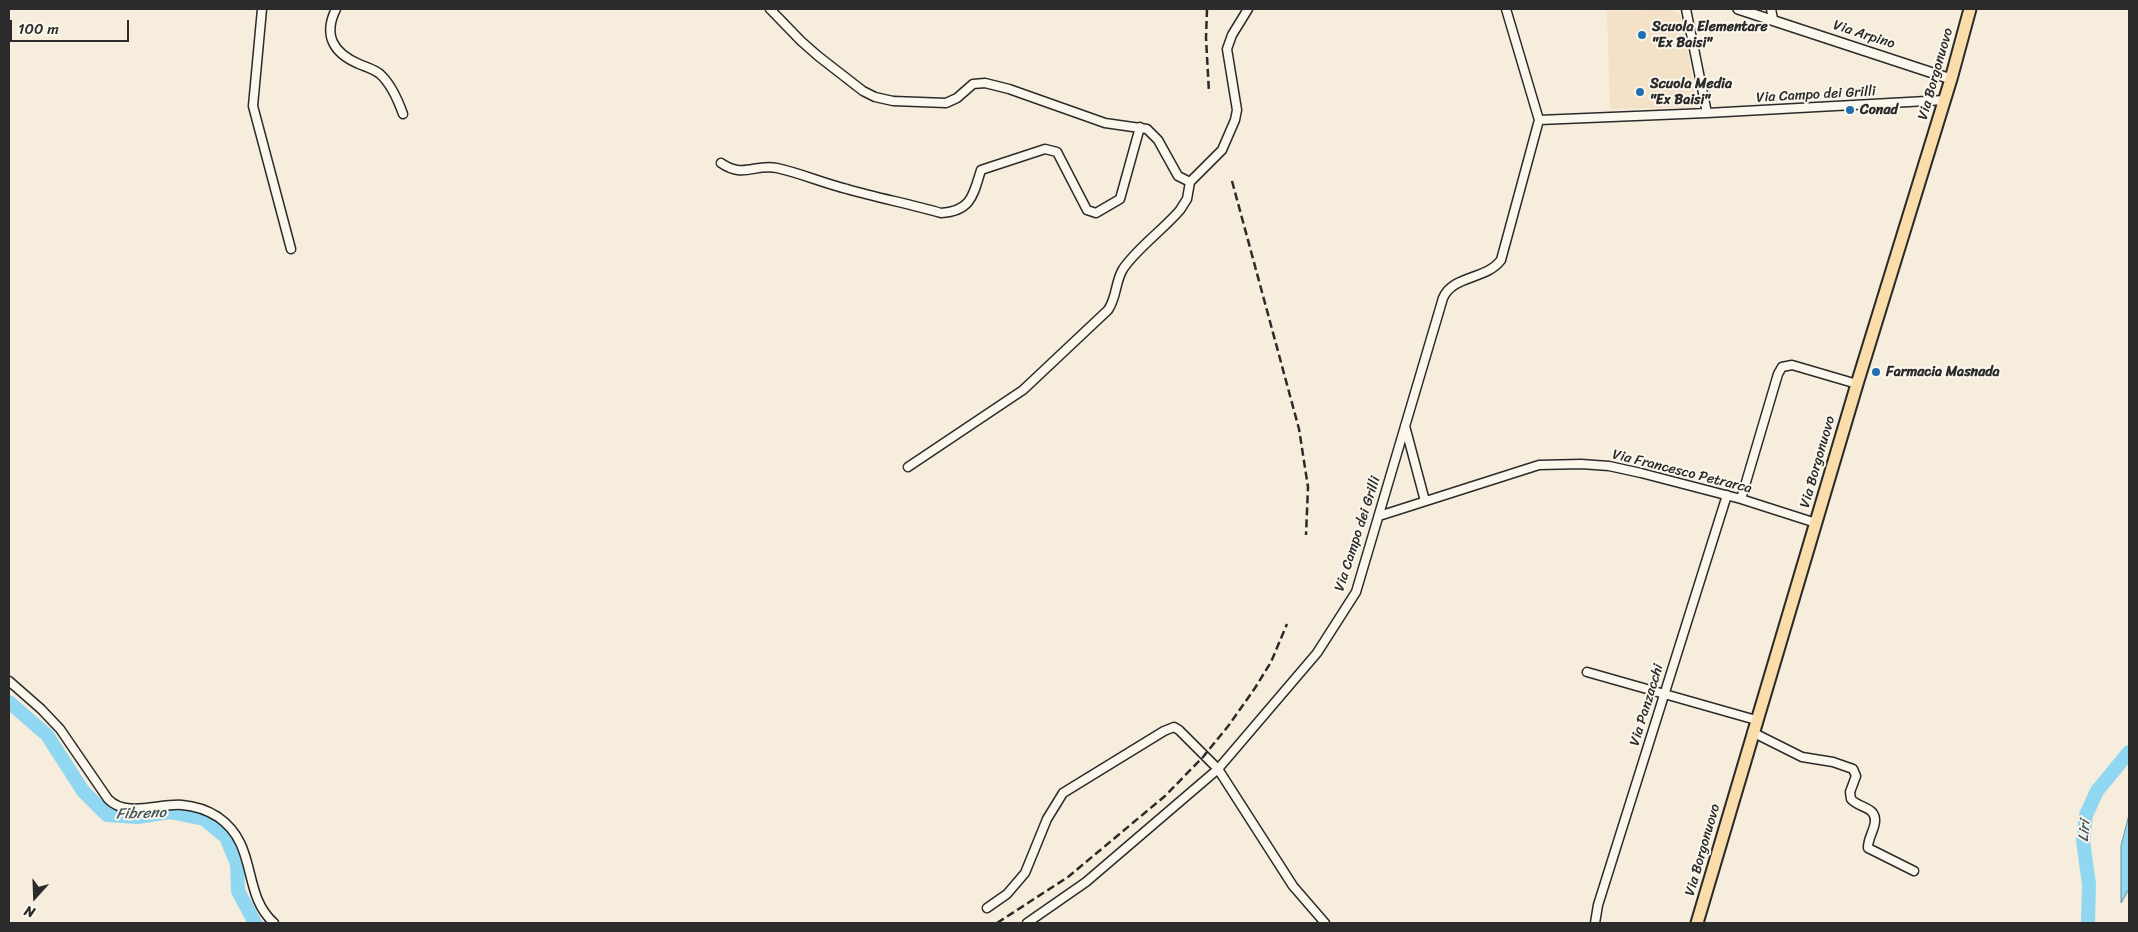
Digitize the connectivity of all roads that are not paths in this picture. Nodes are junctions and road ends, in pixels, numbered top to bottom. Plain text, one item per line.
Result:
1 (262, 9) edge
2 (336, 9) edge
3 (770, 9) edge
4 (1248, 9) edge
5 (1506, 9) edge
6 (1686, 9) edge
7 (1738, 9) edge
8 (1771, 9) edge
9 (1970, 9) edge
10 (1772, 19) junction
11 (1952, 79) junction
12 (1945, 100) junction
13 (1707, 113) junction
14 (403, 114) dead end
15 (1539, 120) junction
16 (1140, 127) junction
17 (721, 163) dead end
18 (1190, 182) junction
19 (291, 249) dead end
20 (1856, 384) junction
21 (1405, 426) junction
22 (908, 467) dead end
23 (1727, 495) junction
24 (1741, 499) junction
25 (1425, 501) junction
26 (1378, 516) junction
27 (1816, 523) junction
28 (1587, 672) dead end
29 (9, 681) edge
30 (1664, 694) junction
31 (1756, 720) junction
32 (1752, 732) junction
33 (1218, 769) junction
34 (1914, 871) dead end
35 (987, 908) dead end
36 (274, 923) edge
37 (1027, 923) edge
38 (1325, 923) edge
39 (1595, 923) edge
40 (1697, 923) edge

1 - 19 street
2 - 14 street
3 - 16 street
4 - 18 street
5 - 15 street
6 - 13 street
7 - 10 street, Via Arpino
8 - 10 street
9 - 11 main road, Via Borgonuovo
10 - 11 street, Via Arpino
11 - 12 main road, Via Borgonuovo
12 - 13 street, Via Campo dei Grilli
12 - 20 main road, Via Borgonuovo
13 - 15 street, Via Campo dei Grilli
15 - 21 street, Via Campo dei Grilli
16 - 17 street
16 - 18 street
18 - 22 street
20 - 24 street
20 - 27 main road, Via Borgonuovo
21 - 25 street
21 - 26 street, Via Campo dei Grilli
23 - 24 street, Via Francesco Petrarca
23 - 25 street, Via Francesco Petrarca
23 - 30 street, Via Panzacchi
24 - 27 street, Via Francesco Petrarca
25 - 26 street, Via Francesco Petrarca
26 - 33 street, Via Campo dei Grilli
27 - 31 main road, Via Borgonuovo
28 - 30 street
29 - 36 street
30 - 31 street
30 - 39 street, Via Panzacchi
31 - 32 main road, Via Borgonuovo
32 - 34 street
32 - 40 main road, Via Borgonuovo
33 - 35 street
33 - 37 street, Via Campo dei Grilli
33 - 38 street

